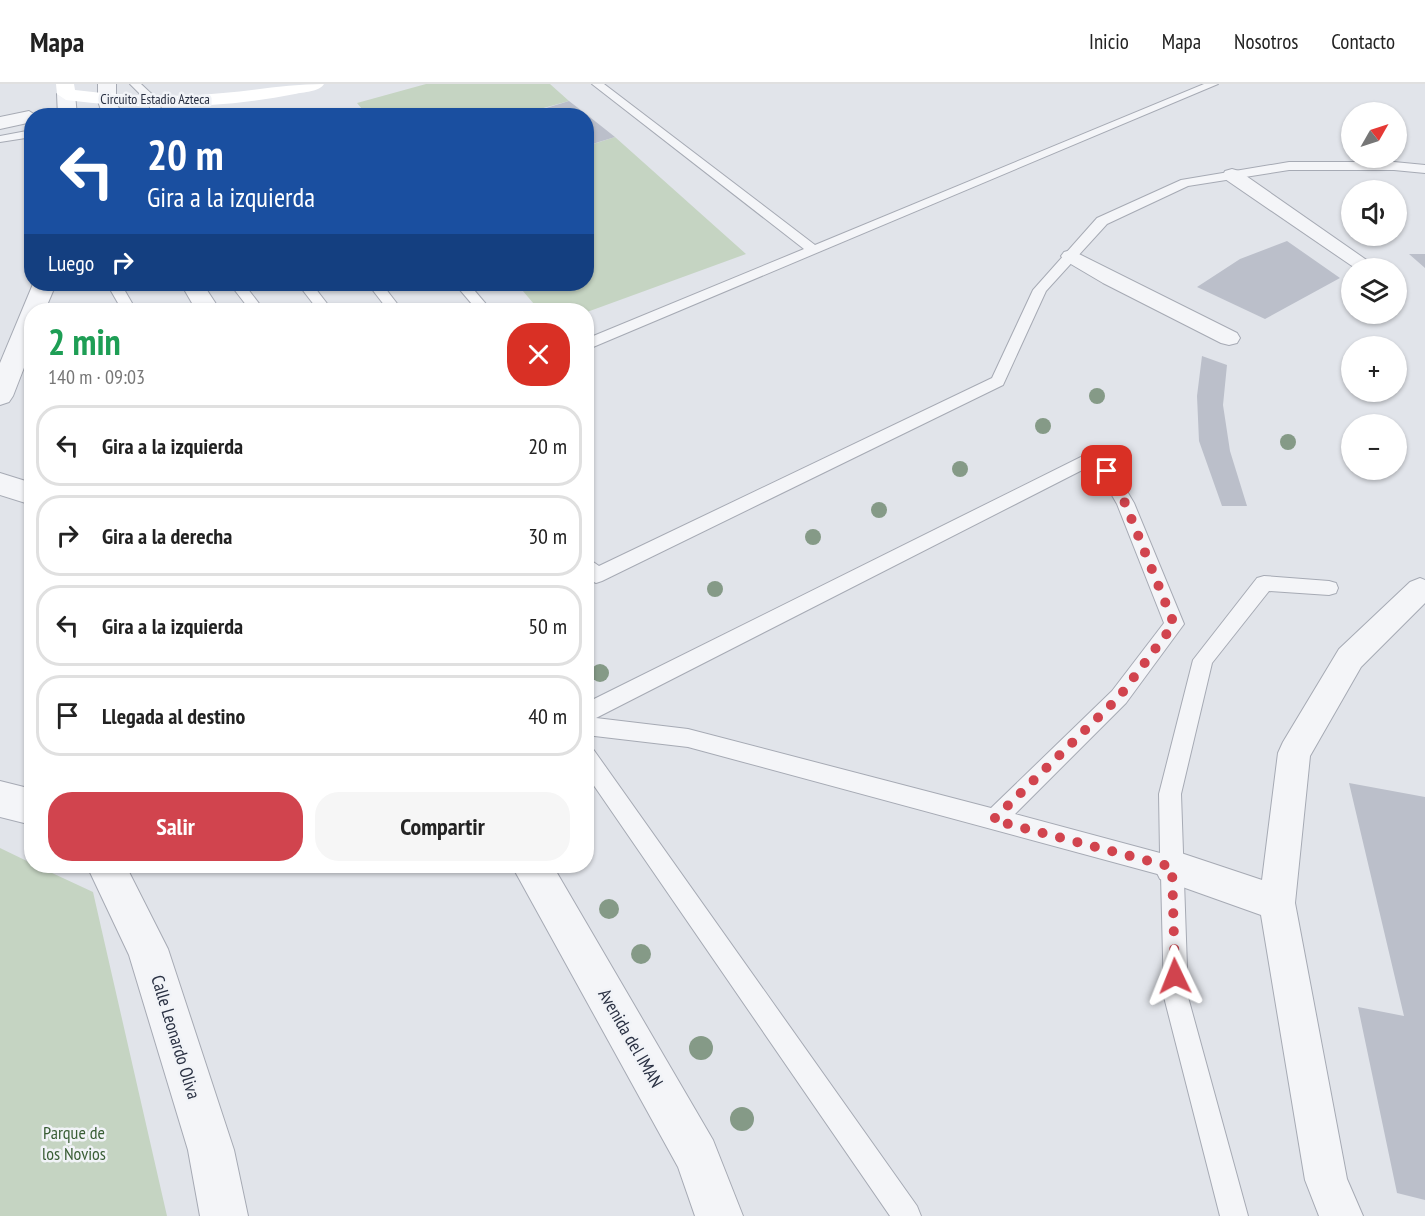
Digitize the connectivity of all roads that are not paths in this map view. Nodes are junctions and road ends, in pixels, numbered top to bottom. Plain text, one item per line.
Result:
1 (135, 84) edge
2 (315, 84) edge
3 (597, 84) edge
4 (1213, 84) edge
5 (66, 89) edge
6 (67, 108) edge
7 (113, 108) edge
8 (156, 108) edge
9 (0, 123) edge
10 (24, 125) edge
11 (24, 128) edge
12 (0, 139) edge
13 (1425, 169) edge
14 (1233, 176) junction
15 (813, 250) junction
16 (1071, 256) junction
17 (1353, 258) edge
18 (242, 291) edge
19 (310, 291) edge
20 (380, 291) edge
21 (468, 291) edge
22 (252, 303) edge
23 (320, 303) edge
24 (390, 303) edge
25 (478, 303) edge
26 (24, 329) edge
27 (1229, 338) dead end
28 (594, 342) edge
29 (7, 366) edge
30 (0, 396) edge
31 (0, 484) edge
32 (24, 492) edge
33 (594, 574) edge
34 (1329, 588) dead end
35 (1420, 590) dead end
36 (594, 708) edge
37 (594, 727) edge
38 (594, 767) edge
39 (0, 799) edge
40 (24, 805) edge
41 (993, 820) junction
42 (1172, 867) junction
43 (110, 873) edge
44 (535, 873) edge
45 (1277, 903) junction
46 (224, 1216) edge
47 (719, 1216) edge
48 (908, 1216) edge
49 (1234, 1216) edge
50 (1341, 1216) edge

1 - 8 lane
2 - 8 main road, Circuito Estadio Azteca
3 - 15 lane
4 - 15 lane
5 - 6 street
5 - 7 main road, Circuito Estadio Azteca
7 - 8 main road, Circuito Estadio Azteca
9 - 10 street
11 - 12 lane
13 - 14 lane
14 - 16 lane
14 - 17 street
15 - 28 lane
16 - 27 street
16 - 33 lane
18 - 22 lane
19 - 23 lane
20 - 24 lane
21 - 25 lane
26 - 29 street
29 - 30 street
31 - 32 street
34 - 42 lane
35 - 45 street
36 - 41 lane
37 - 41 lane
38 - 48 lane
39 - 40 street
41 - 42 lane
42 - 45 street
42 - 49 lane
43 - 46 street, Calle Leonardo Oliva
44 - 47 street, Avenida del IMAN
45 - 50 street

